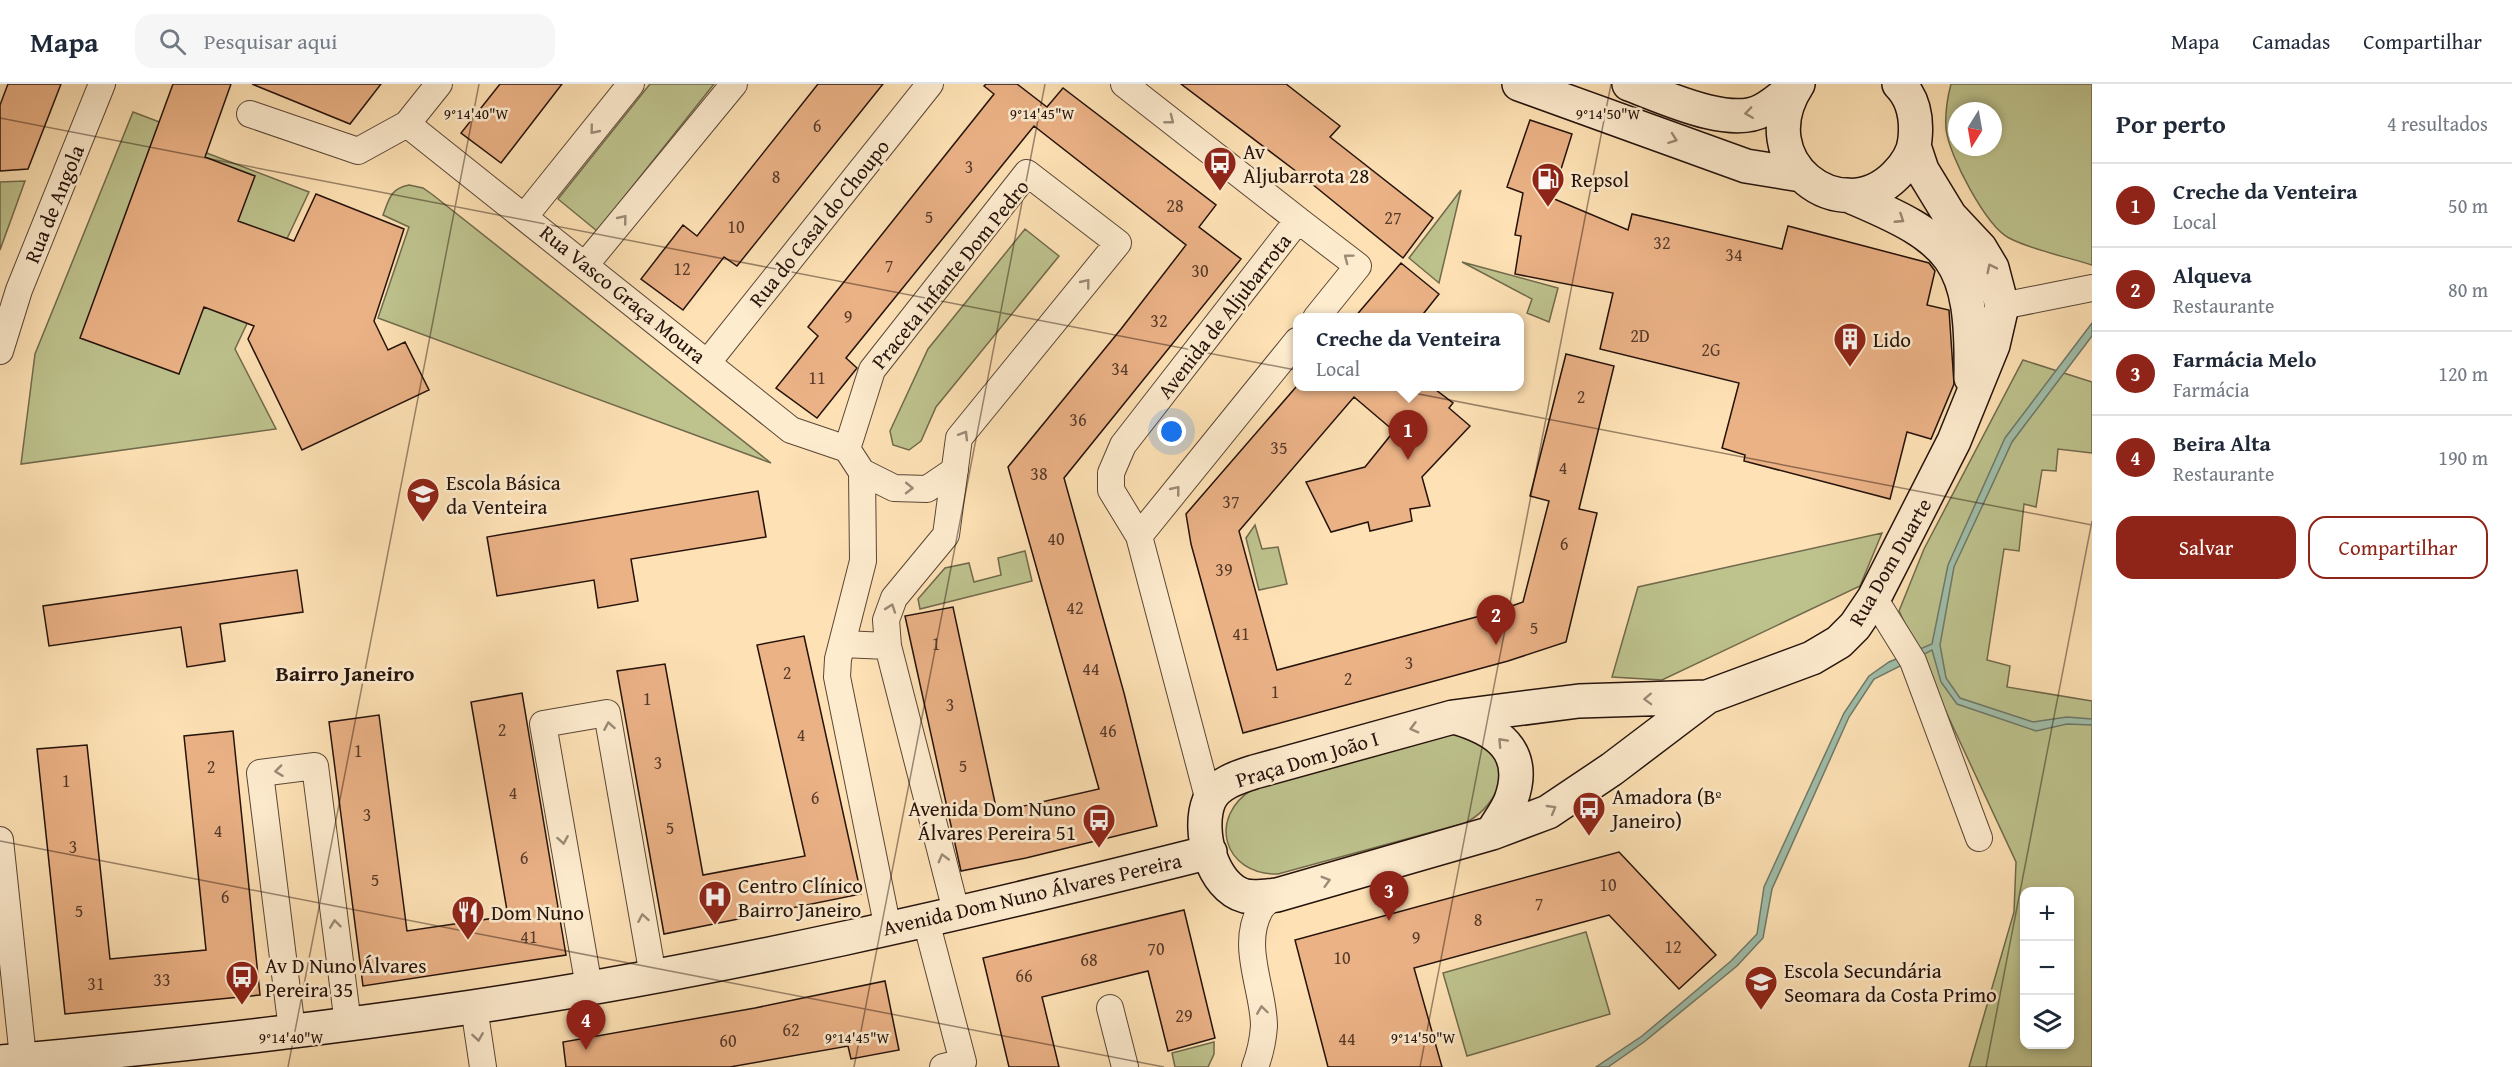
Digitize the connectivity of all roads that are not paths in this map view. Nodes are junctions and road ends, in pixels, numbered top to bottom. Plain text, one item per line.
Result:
1 (439, 84) edge
2 (631, 84) edge
3 (734, 84) edge
4 (930, 84) edge
5 (1124, 84) edge
6 (1520, 84) edge
7 (1629, 84) edge
8 (1798, 84) edge
9 (1899, 84) edge
10 (1926, 84) edge
11 (101, 88) edge
12 (250, 114) dead end
13 (407, 124) junction
14 (1915, 135) junction
15 (1801, 175) junction
16 (1847, 195) junction
17 (525, 216) junction
18 (1298, 220) junction
19 (586, 264) junction
20 (2092, 288) edge
21 (2002, 306) junction
22 (1320, 313) edge
23 (1293, 346) edge
24 (0, 351) edge
25 (708, 362) junction
26 (1971, 404) junction
27 (847, 449) junction
28 (955, 470) junction
29 (862, 472) junction
30 (1139, 536) junction
31 (1874, 597) junction
32 (842, 644) junction
33 (888, 646) junction
34 (1707, 697) junction
35 (1453, 717) junction
36 (1209, 801) junction
37 (1492, 833) junction
38 (1979, 838) dead end
39 (0, 840) edge
40 (1210, 852) junction
41 (1277, 894) junction
42 (942, 918) junction
43 (888, 929) junction
44 (653, 976) junction
45 (589, 987) junction
46 (474, 1007) junction
47 (1110, 1008) dead end
48 (348, 1024) junction
49 (292, 1030) junction
50 (16, 1063) edge
51 (956, 1065) edge
52 (483, 1067) edge
53 (1125, 1067) edge
54 (1255, 1067) edge

1 - 13 street
2 -> 17 street
19 -> 3 street
4 - 25 street, Rua do Casal do Choupo
5 -> 18 street, Avenida de Aljubarrota
6 -> 15 street
8 -> 7 street
8 - 15 street
9 - 14 street, Rua Dom Duarte
10 - 14 street
11 - 24 street, Rua de Angola
12 - 13 street
13 - 17 street, Rua Vasco Graça Moura
14 - 16 street
21 -> 14 street, Rua Dom Duarte
15 - 16 street, Rua Dom Duarte
16 -> 26 street, Rua Dom Duarte
17 - 19 street, Rua Vasco Graça Moura
22 -> 18 street, Avenida de Aljubarrota
18 - 30 street, Avenida de Aljubarrota
19 - 25 street, Rua Vasco Graça Moura
20 - 21 street
21 - 26 street, Rua Dom Duarte
30 -> 23 street
25 - 27 street, Rua Vasco Graça Moura
26 - 31 street, Rua Dom Duarte
28 -> 27 street, Praceta Infante Dom Pedro
27 - 29 street
29 -> 28 street
33 -> 28 street, Praceta Infante Dom Pedro
29 - 32 street
30 - 36 street, Avenida de Aljubarrota
31 - 34 street, Rua Dom Duarte
31 - 38 street
32 - 33 street
32 - 43 street
42 -> 33 street, Praceta Infante Dom Pedro
34 -> 35 street, Praça Dom João I
37 -> 34 street, Rua Dom Duarte
35 -> 36 street, Praça Dom João I
37 -> 35 street
36 - 40 street
41 -> 37 street
39 - 50 street
40 - 41 street
40 - 42 street, Avenida Dom Nuno Álvares Pereira
54 -> 41 street
42 - 43 street, Avenida Dom Nuno Álvares Pereira
42 - 51 street, Praceta Infante Dom Pedro
43 - 44 street, Avenida Dom Nuno Álvares Pereira
44 - 45 street, Avenida Dom Nuno Álvares Pereira
44 -> 45 street
45 - 46 street, Avenida Dom Nuno Álvares Pereira
46 - 48 street, Avenida Dom Nuno Álvares Pereira
46 -> 52 street
47 - 53 street
48 - 49 street, Avenida Dom Nuno Álvares Pereira
48 -> 49 street
49 - 50 street, Avenida Dom Nuno Álvares Pereira

